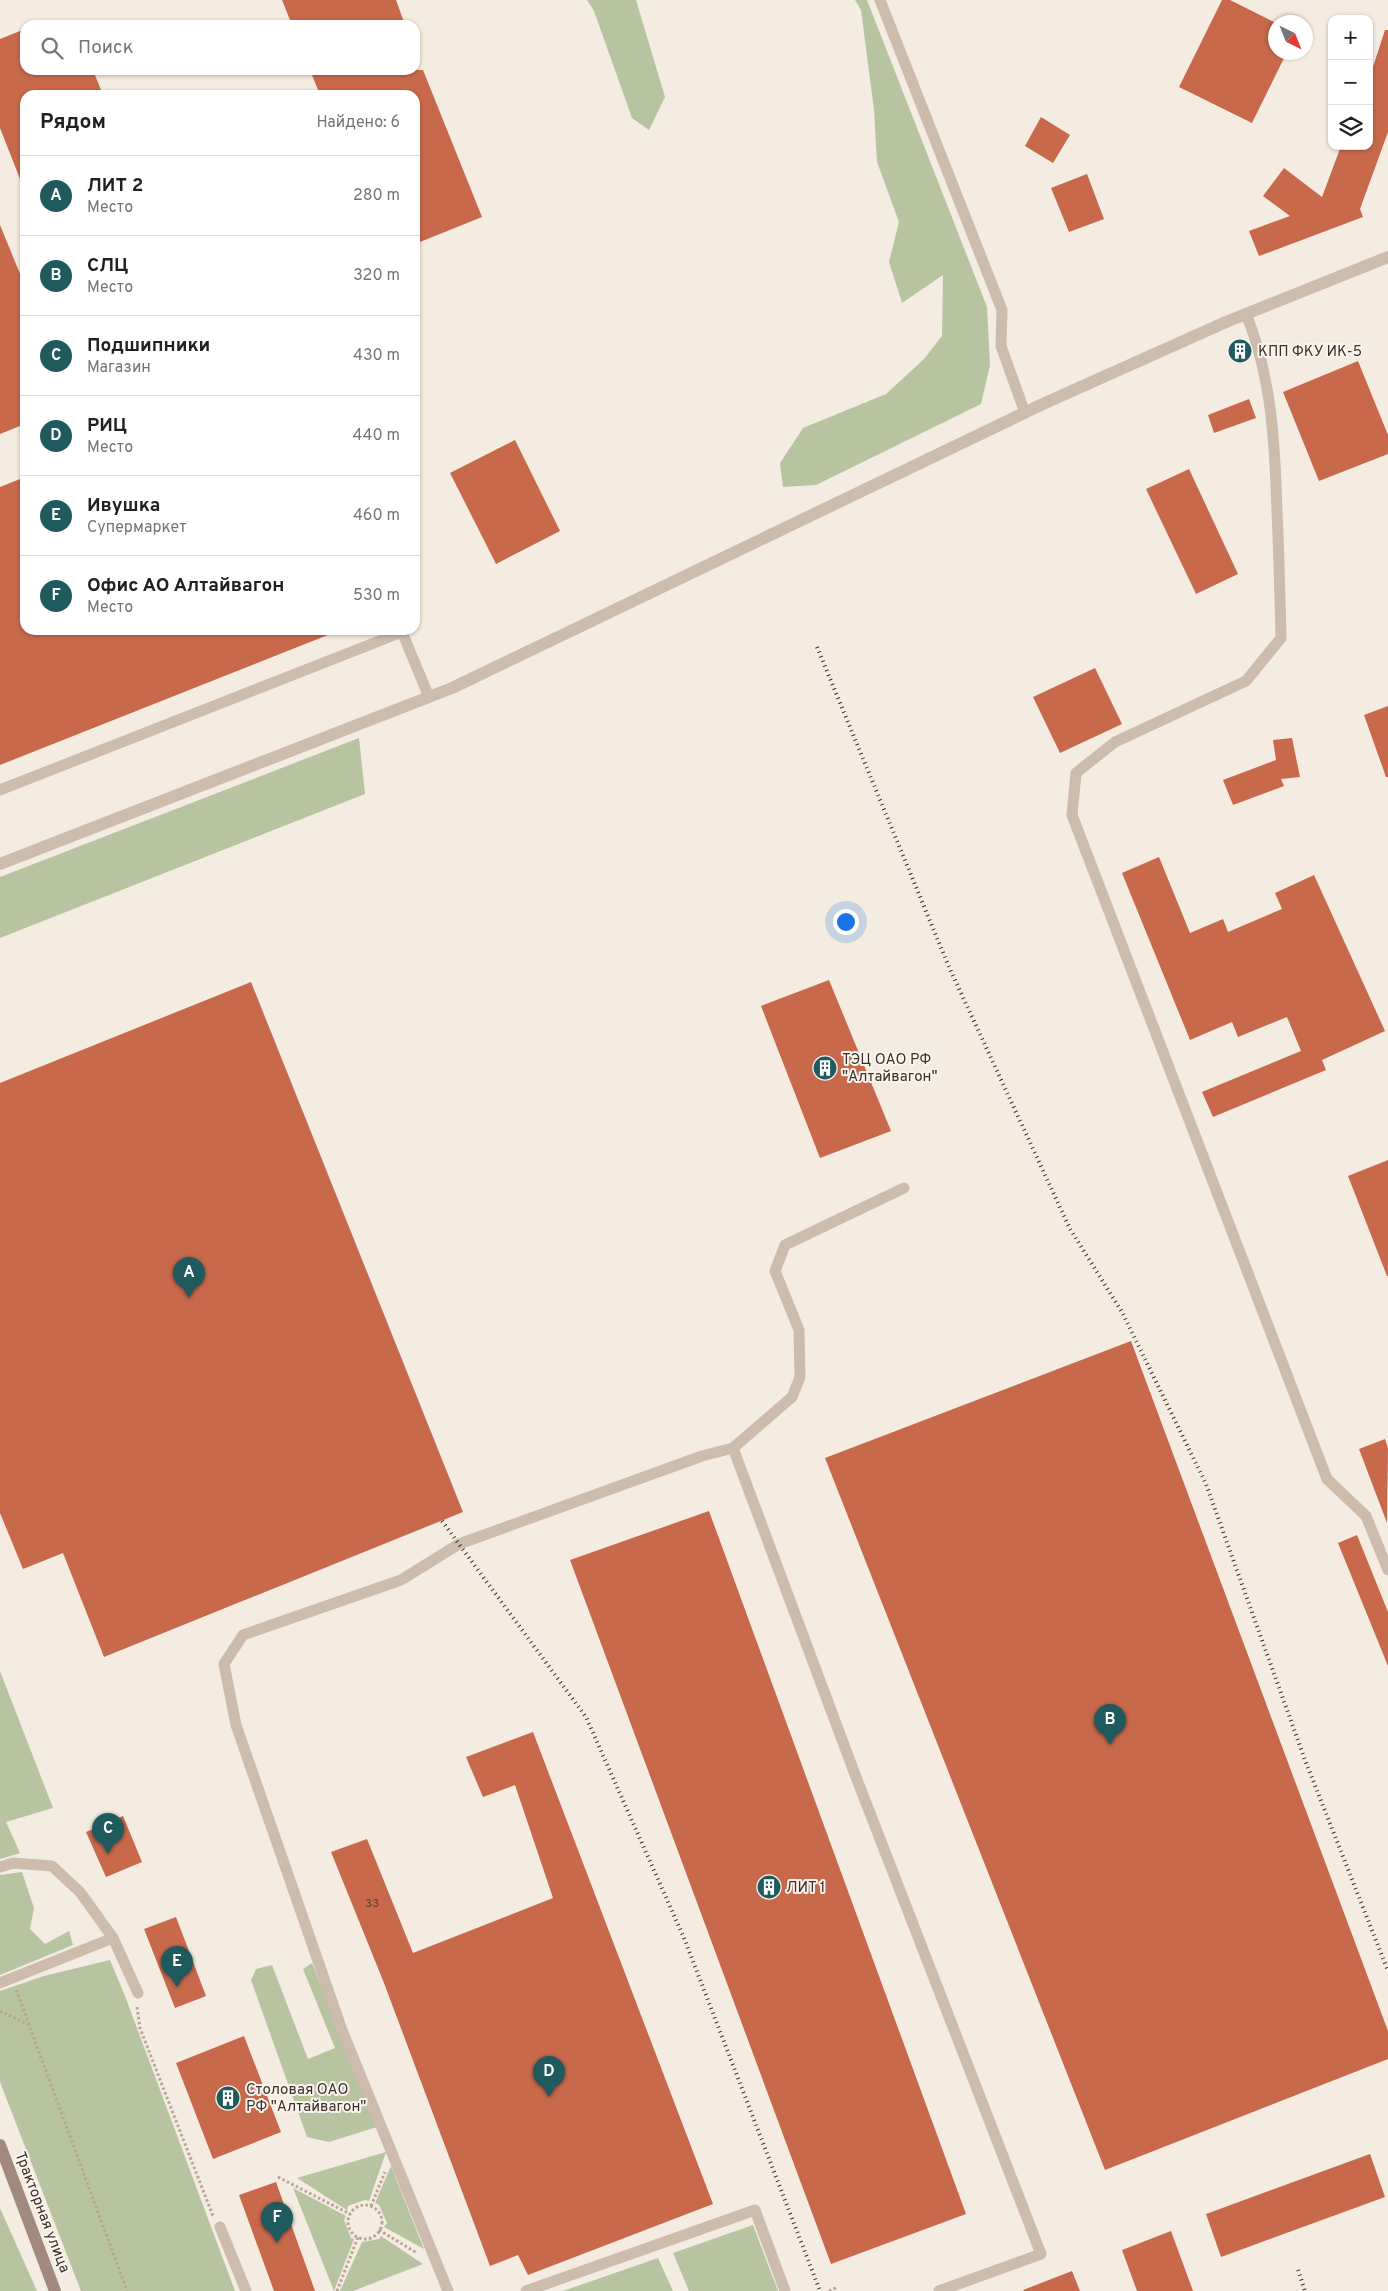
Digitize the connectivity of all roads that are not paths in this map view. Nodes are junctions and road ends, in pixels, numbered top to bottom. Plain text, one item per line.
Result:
1 (880, 0) edge
2 (1388, 257) edge
3 (1246, 314) junction
4 (1025, 413) junction
5 (392, 635) edge
6 (404, 635) edge
7 (429, 697) junction
8 (0, 790) edge
9 (0, 864) edge
10 (904, 1188) dead end
11 (734, 1448) junction
12 (1388, 1570) edge
13 (0, 1867) edge
14 (113, 1938) junction
15 (0, 1983) edge
16 (138, 1994) road end
17 (0, 2145) edge
18 (220, 2228) road end
19 (55, 2291) edge
20 (246, 2291) edge
21 (448, 2291) edge
22 (526, 2291) edge
23 (785, 2291) edge
24 (938, 2291) edge

1 - 4 lane
2 - 3 street
3 - 4 street
3 - 12 lane
4 - 7 street
5 - 8 lane
6 - 7 lane
7 - 9 street
10 - 11 lane
11 - 21 lane
11 - 24 lane
13 - 14 lane
14 - 15 lane
14 - 16 lane
17 - 19 main road, Тракторная улица
18 - 20 lane
22 - 23 lane

